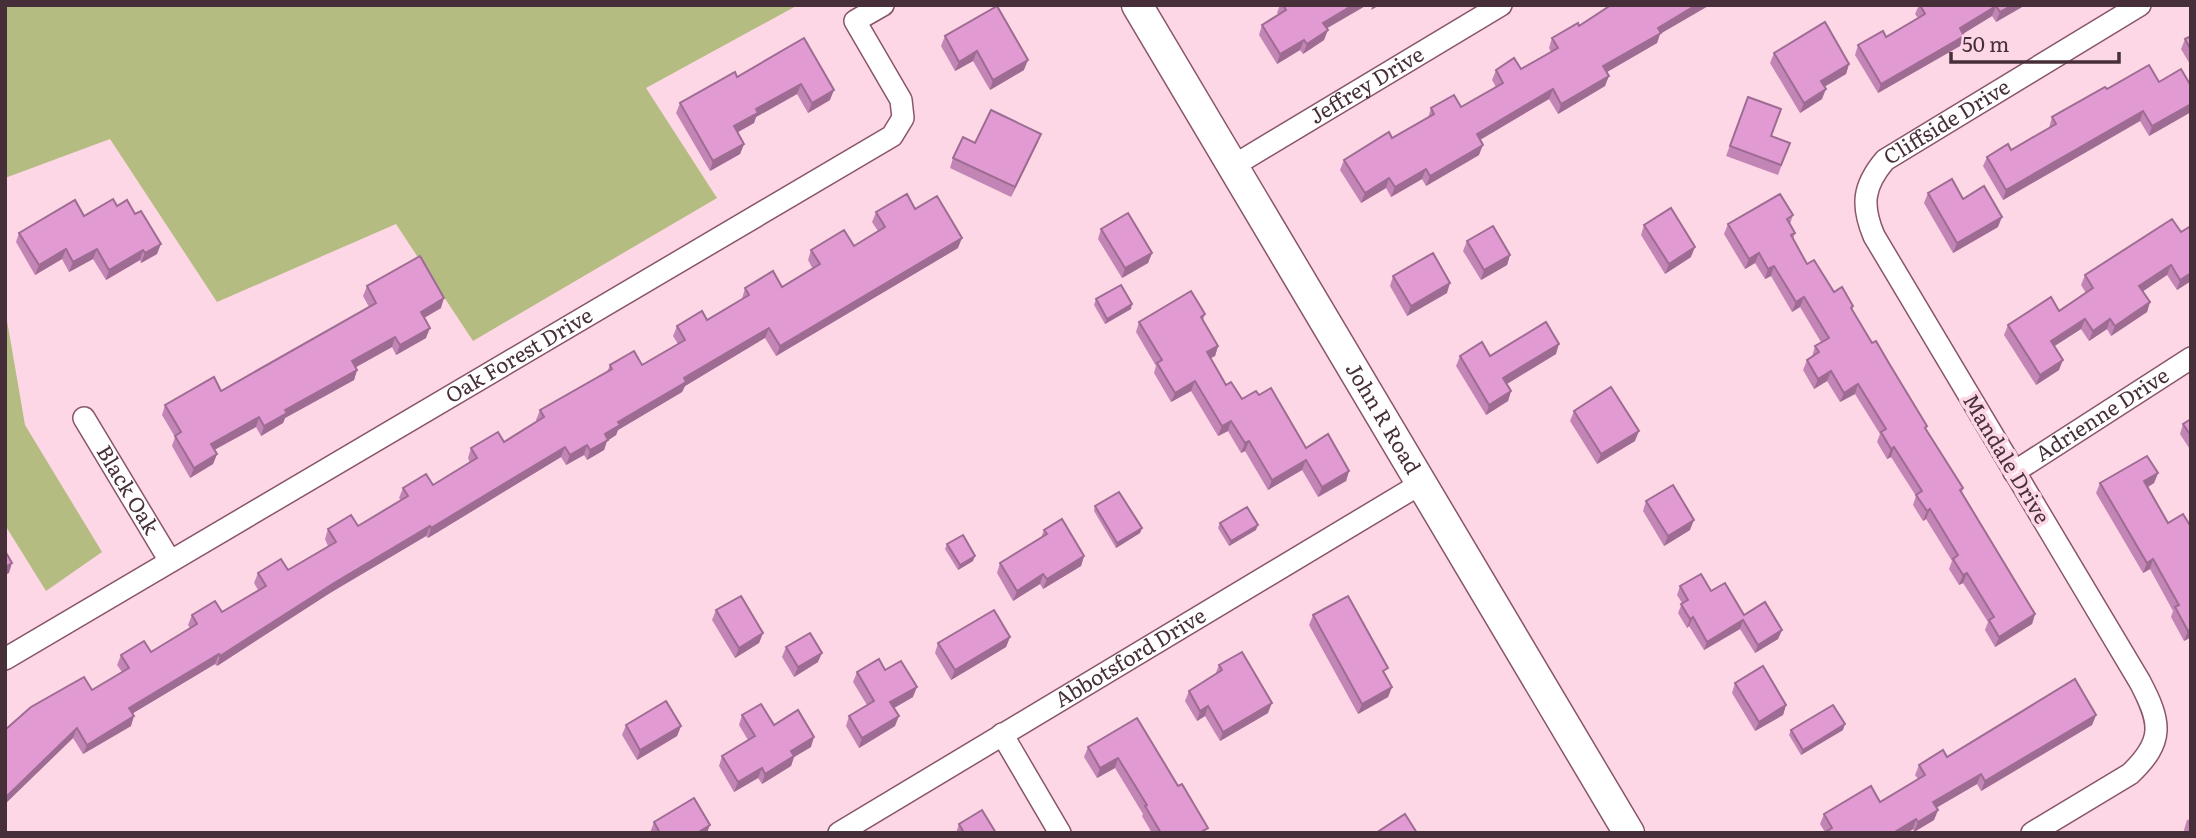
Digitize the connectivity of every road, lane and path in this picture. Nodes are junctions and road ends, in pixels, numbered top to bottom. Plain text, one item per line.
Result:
1 (883, 5) edge
2 (1137, 5) edge
3 (1501, 5) edge
4 (2140, 5) edge
5 (851, 13) edge
6 (1233, 166) junction
7 (1869, 182) joint
8 (2191, 358) edge
9 (84, 418) dead end
10 (2014, 472) junction
11 (1422, 483) junction
12 (170, 561) junction
13 (5, 659) edge
14 (1002, 734) junction
15 (839, 833) edge
16 (1060, 833) edge
17 (1629, 833) edge
18 (2032, 833) edge

1 - 5 street, Oak Forest Drive
2 - 6 main road, John R Road
3 - 6 street, Jeffrey Drive
4 - 7 street, Cliffside Drive
5 - 12 street, Oak Forest Drive
6 - 11 main road, John R Road
7 - 10 street, Mandale Drive
8 - 10 street, Adrienne Drive
9 - 12 street, Black Oak
10 - 18 street, Mandale Drive
11 - 14 street, Abbotsford Drive
11 - 17 main road, John R Road
12 - 13 street, Oak Forest Drive
14 - 15 street, Abbotsford Drive
14 - 16 street

